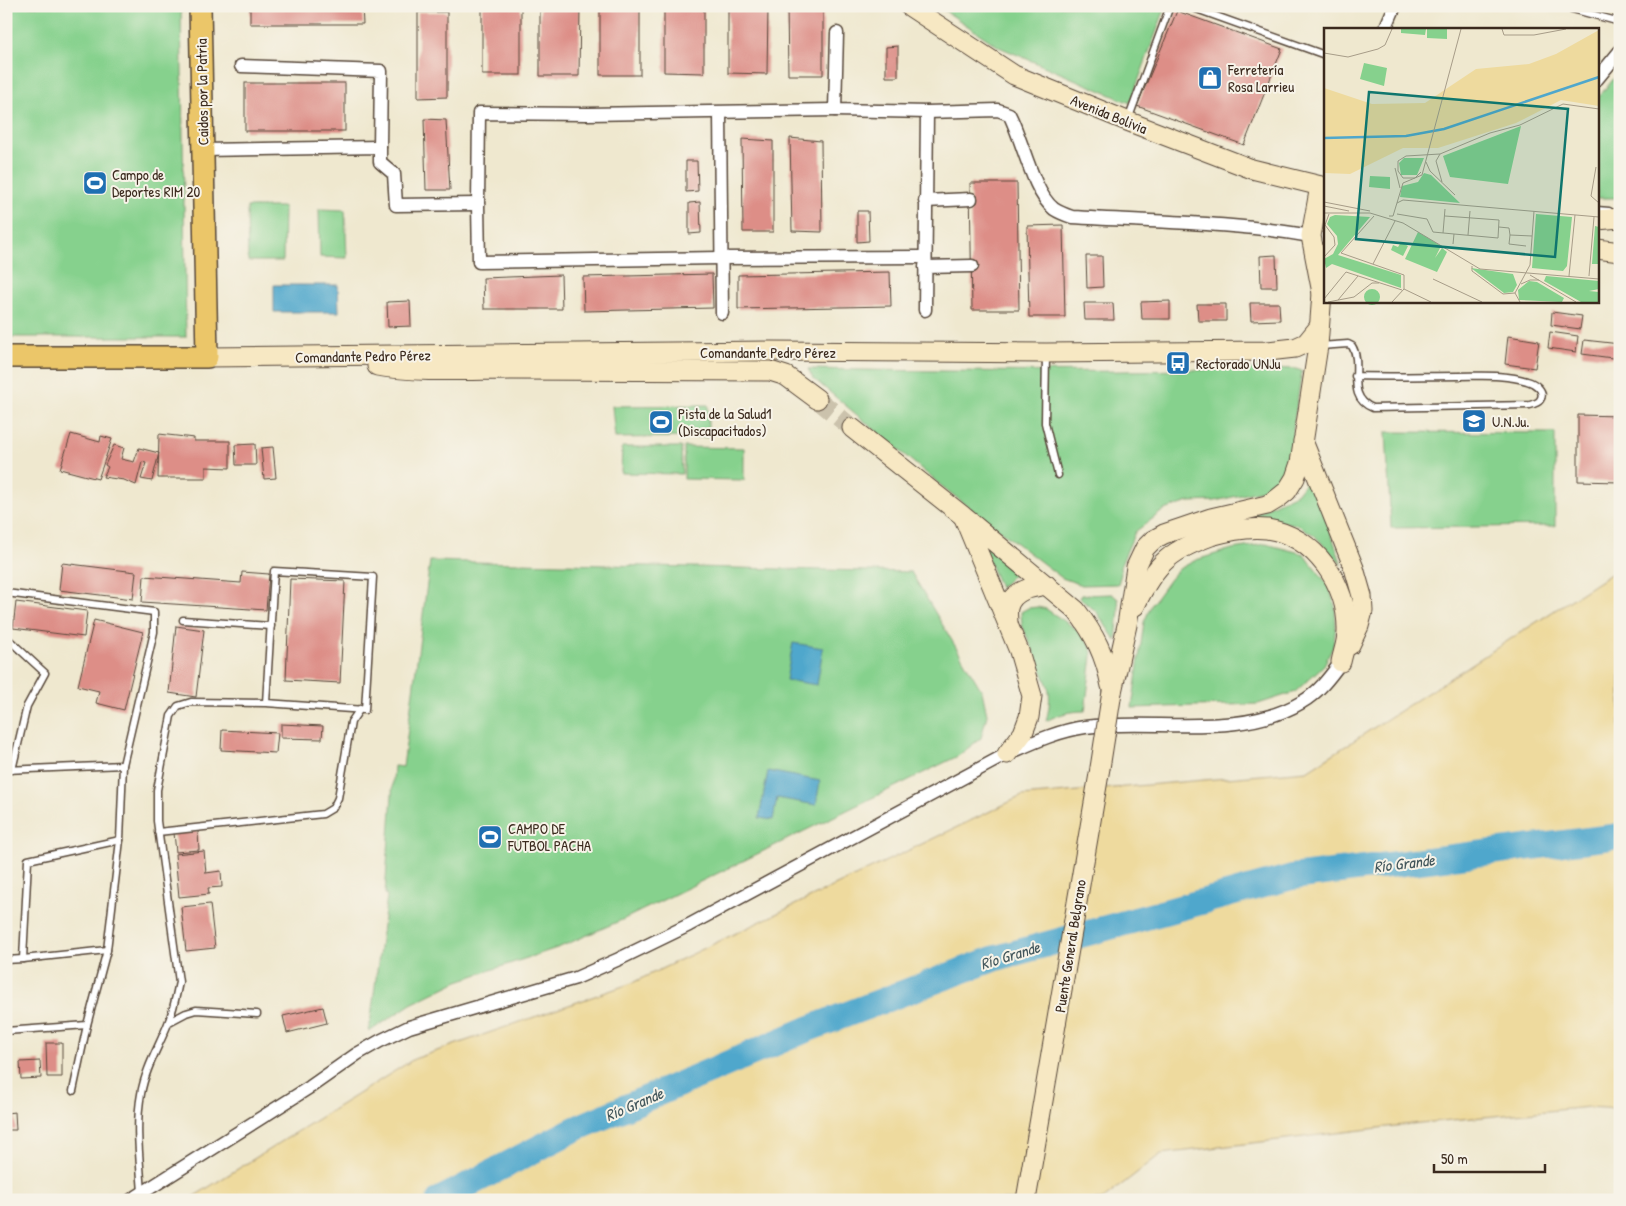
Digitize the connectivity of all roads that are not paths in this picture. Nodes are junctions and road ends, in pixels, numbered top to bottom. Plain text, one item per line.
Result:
1 (200, 6) edge
2 (909, 6) edge
3 (1170, 6) edge
4 (1188, 6) edge
5 (1395, 6) edge
6 (1561, 6) edge
7 (1620, 22) edge
8 (1385, 28) edge
9 (837, 33) dead end
10 (1620, 51) edge
11 (1324, 56) edge
12 (241, 66) dead end
13 (1598, 78) edge
14 (835, 110) junction
15 (927, 112) junction
16 (720, 113) junction
17 (1127, 121) junction
18 (380, 147) junction
19 (203, 150) junction
20 (1324, 183) edge
21 (970, 199) dead end
22 (925, 201) junction
23 (478, 204) junction
24 (1598, 210) edge
25 (1620, 211) edge
26 (1620, 218) edge
27 (1598, 220) edge
28 (1598, 231) edge
29 (1620, 231) edge
30 (1311, 236) junction
31 (1598, 249) edge
32 (1620, 252) edge
33 (720, 258) junction
34 (925, 262) junction
35 (972, 266) dead end
36 (1323, 288) edge
37 (926, 310) dead end
38 (722, 313) dead end
39 (1319, 327) junction
40 (1318, 346) junction
41 (1046, 353) junction
42 (316, 356) junction
43 (6, 357) edge
44 (207, 357) junction
45 (1355, 376) junction
46 (816, 399) tunnel mouth
47 (852, 428) tunnel mouth
48 (1303, 440) junction
49 (1058, 475) dead end
50 (963, 516) junction
51 (1047, 585) junction
52 (6, 594) edge
53 (183, 620) dead end
54 (1008, 625) junction
55 (1127, 625) junction
56 (271, 626) junction
57 (6, 638) edge
58 (1341, 662) junction
59 (1112, 692) junction
60 (266, 703) junction
61 (360, 709) junction
62 (1006, 754) junction
63 (123, 765) junction
64 (9, 770) edge
65 (158, 832) junction
66 (120, 840) junction
67 (107, 950) junction
68 (23, 958) junction
69 (6, 960) edge
70 (257, 1014) dead end
71 (169, 1022) junction
72 (86, 1024) junction
73 (6, 1031) edge
74 (73, 1091) dead end
75 (136, 1196) edge
76 (1026, 1200) edge

1 - 19 main road, Caidos por la Patria
2 - 17 main road, Avenida Bolivia
3 - 17 lane
4 - 11 lane
5 - 8 street
6 - 7 lane
9 - 14 street
10 - 13 street
12 - 18 street
14 - 15 street
14 - 16 street
15 - 22 street
15 - 30 street
16 - 23 street
16 - 33 street
17 - 20 main road, Avenida Bolivia
18 - 19 street
18 - 23 street
19 - 44 main road, Caidos por la Patria
20 - 30 main road
21 - 22 street
22 - 34 street
23 - 33 street
24 - 25 lane
26 - 27 main road
28 - 29 main road
30 - 36 main road
31 - 32 main road
33 - 34 street
33 - 38 street
34 - 35 street
34 - 37 street
36 - 39 main road
39 - 40 main road
39 - 41 main road, Comandante Pedro Pérez
40 - 45 lane
40 - 48 main road
41 - 42 main road, Comandante Pedro Pérez
41 - 49 lane
42 - 44 main road, Comandante Pedro Pérez
42 - 46 main road
43 - 44 main road
45 - 45 lane
47 - 50 main road
48 - 55 main road
48 - 58 main road
50 - 51 main road
50 - 54 main road
51 - 54 main road
51 - 59 main road
52 - 63 lane
53 - 56 lane
54 - 62 main road
55 - 58 main road
55 - 59 main road, Puente General Belgrano
56 - 60 lane
56 - 61 lane
57 - 64 lane
58 - 62 street
59 - 76 main road, Puente General Belgrano, bridge
60 - 61 lane
60 - 65 lane
61 - 65 lane
62 - 75 street
63 - 64 lane
63 - 66 lane
65 - 71 lane
66 - 67 lane
66 - 68 lane
67 - 68 lane
67 - 72 lane
68 - 69 lane
70 - 71 lane
71 - 75 lane
72 - 73 lane
72 - 74 lane

